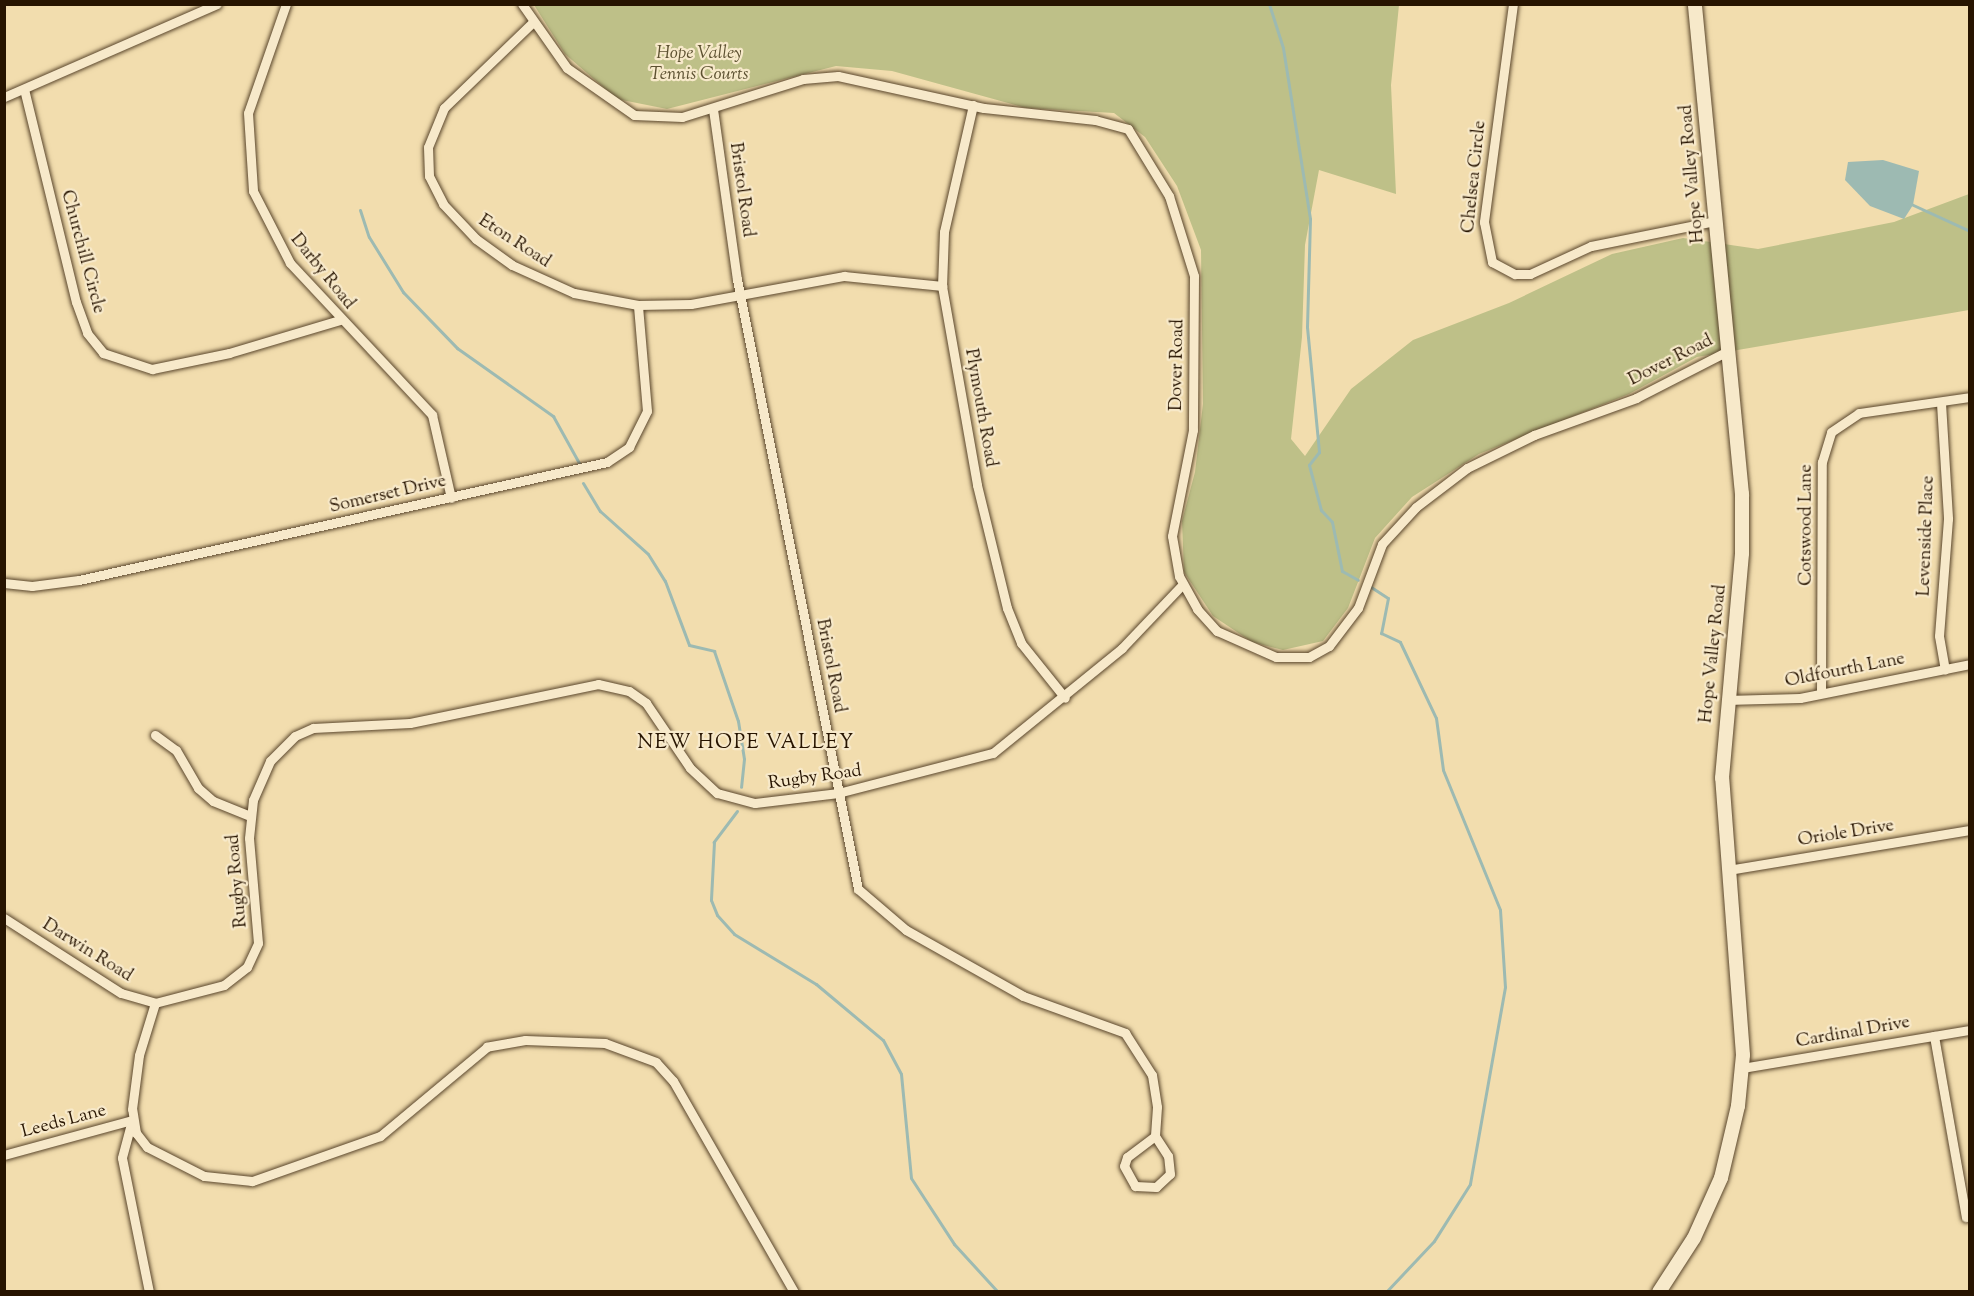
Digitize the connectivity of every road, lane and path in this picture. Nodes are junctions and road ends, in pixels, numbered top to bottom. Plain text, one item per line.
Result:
1 (217, 4) edge
2 (286, 4) edge
3 (522, 4) edge
4 (1513, 4) edge
5 (1695, 4) edge
6 (533, 22) junction
7 (24, 89) junction
8 (4, 97) edge
9 (973, 105) junction
10 (713, 108) junction
11 (1715, 221) junction
12 (942, 286) junction
13 (740, 295) junction
14 (638, 305) junction
15 (340, 320) junction
16 (1728, 351) junction
17 (1970, 397) edge
18 (1941, 403) junction
19 (451, 498) junction
20 (4, 583) edge
21 (1183, 584) junction
22 (1970, 664) edge
23 (1945, 669) junction
24 (1821, 693) junction
25 (1065, 698) junction
26 (1726, 700) junction
27 (155, 735) dead end
28 (838, 793) junction
29 (250, 816) junction
30 (1970, 830) edge
31 (1728, 870) junction
32 (4, 918) edge
33 (155, 1003) junction
34 (1970, 1030) edge
35 (1934, 1036) junction
36 (1742, 1068) junction
37 (132, 1120) junction
38 (1155, 1136) junction
39 (4, 1155) edge
40 (1966, 1217) dead end
41 (149, 1292) edge
42 (795, 1292) edge
43 (1659, 1292) edge

1 - 7 street
2 - 15 street, Darby Road
3 - 6 street, Dover Road
4 - 11 street, Chelsea Circle
5 - 11 main road, Hope Valley Road
6 - 10 street, Dover Road
6 - 14 street, Eton Road
7 - 8 street
7 - 15 street, Churchill Circle
9 - 10 street, Dover Road
9 - 12 street, Plymouth Road
9 - 21 street, Dover Road
10 - 13 street, Bristol Road
11 - 16 main road, Hope Valley Road
12 - 13 street, Eton Road
12 - 25 street, Plymouth Road
13 - 14 street, Eton Road
13 - 28 street, Bristol Road
14 - 19 street, Somerset Drive
15 - 19 street, Darby Road
16 - 21 street, Dover Road
16 - 26 main road, Hope Valley Road
17 - 18 street, Cotswood Lane
18 - 23 street, Levenside Place
18 - 24 street, Cotswood Lane
19 - 20 street, Somerset Drive
21 - 25 street, Rugby Road
22 - 23 street, Oldfourth Lane
23 - 24 street, Oldfourth Lane
24 - 26 street, Oldfourth Lane
25 - 28 street, Rugby Road
26 - 31 main road, Hope Valley Road
27 - 29 street
28 - 29 street, Rugby Road
28 - 38 street, Bristol Road
29 - 33 street, Rugby Road
30 - 31 street, Oriole Drive
31 - 36 main road, Hope Valley Road
32 - 33 street, Darwin Road
33 - 37 street
34 - 35 street, Cardinal Drive
35 - 36 street, Cardinal Drive
35 - 40 street
36 - 43 main road, Hope Valley Road
37 - 39 street, Leeds Lane
37 - 41 street
37 - 42 street
38 - 38 street, Bristol Road

